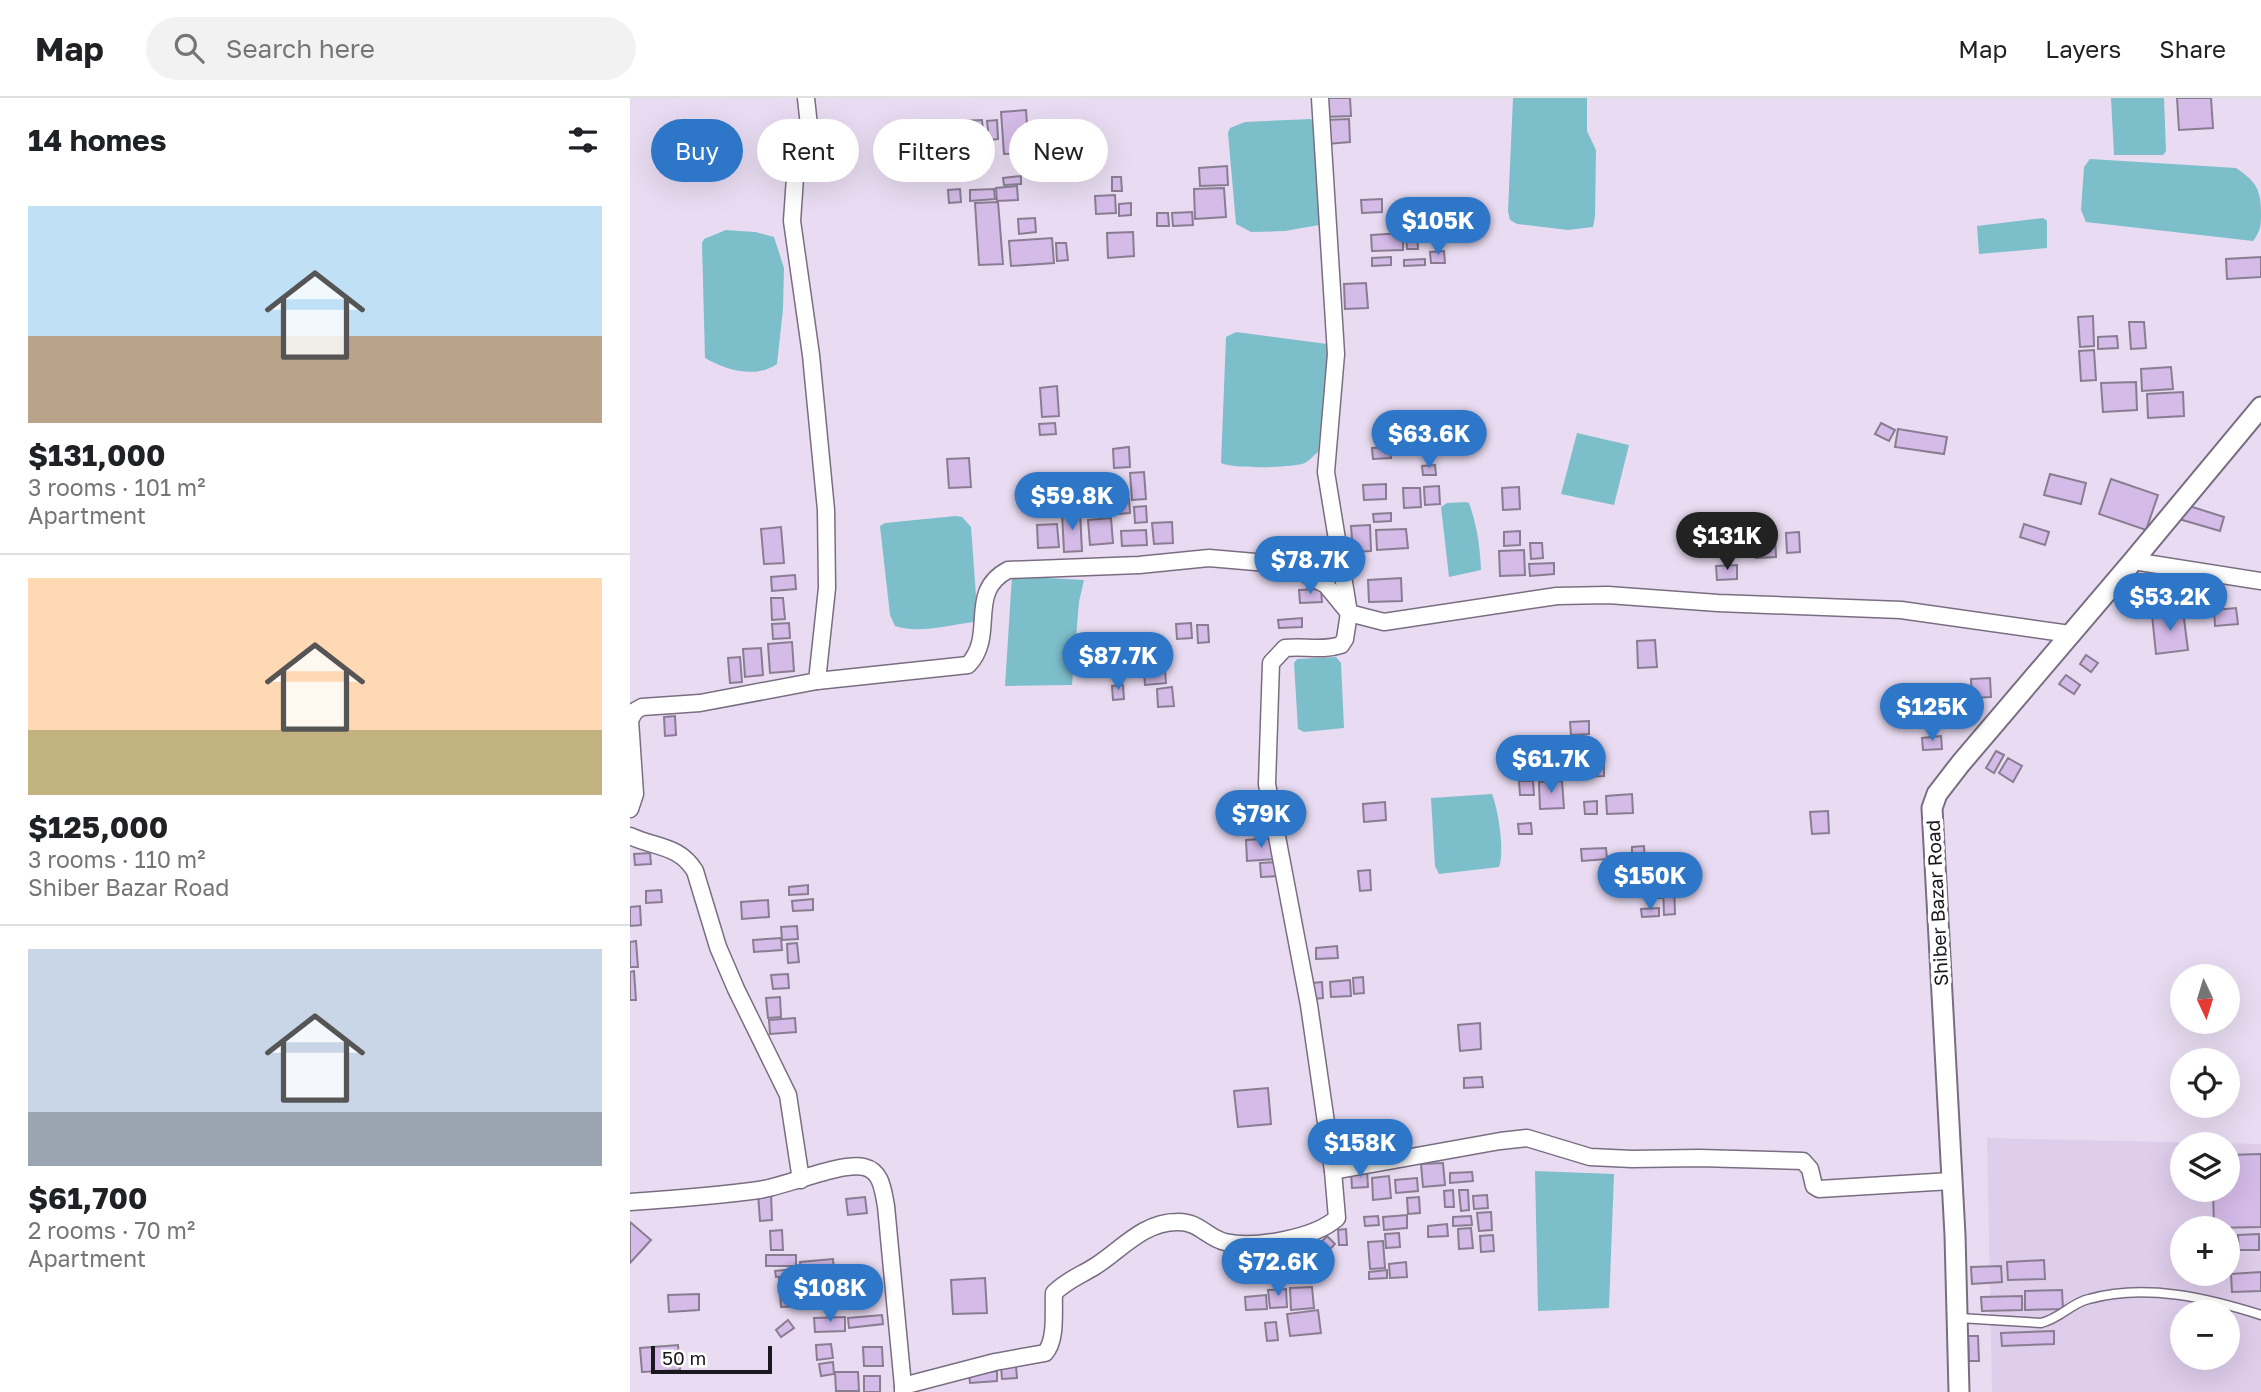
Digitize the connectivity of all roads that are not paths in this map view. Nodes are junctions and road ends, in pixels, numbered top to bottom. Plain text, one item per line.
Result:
1 (806, 98) edge
2 (1320, 98) edge
3 (2261, 407) edge
4 (2133, 561) junction
5 (2261, 581) edge
6 (1349, 613) junction
7 (2070, 634) junction
8 (817, 681) junction
9 (630, 809) edge
10 (630, 836) edge
11 (1333, 1171) junction
12 (801, 1180) junction
13 (1951, 1181) junction
14 (630, 1202) edge
15 (2261, 1315) edge
16 (1957, 1318) junction
17 (903, 1389) edge
18 (1959, 1392) edge

1 - 8 street
2 - 6 street
3 - 4 street, Shiber Bazar Road
4 - 5 street
4 - 7 street, Shiber Bazar Road
6 - 7 street
6 - 8 street
6 - 11 street
7 - 13 street, Shiber Bazar Road
8 - 9 street
10 - 12 street
11 - 13 street
11 - 17 street
12 - 14 street
12 - 17 street
13 - 16 street, Shiber Bazar Road
15 - 16 lane
16 - 18 street, Shiber Bazar Road

